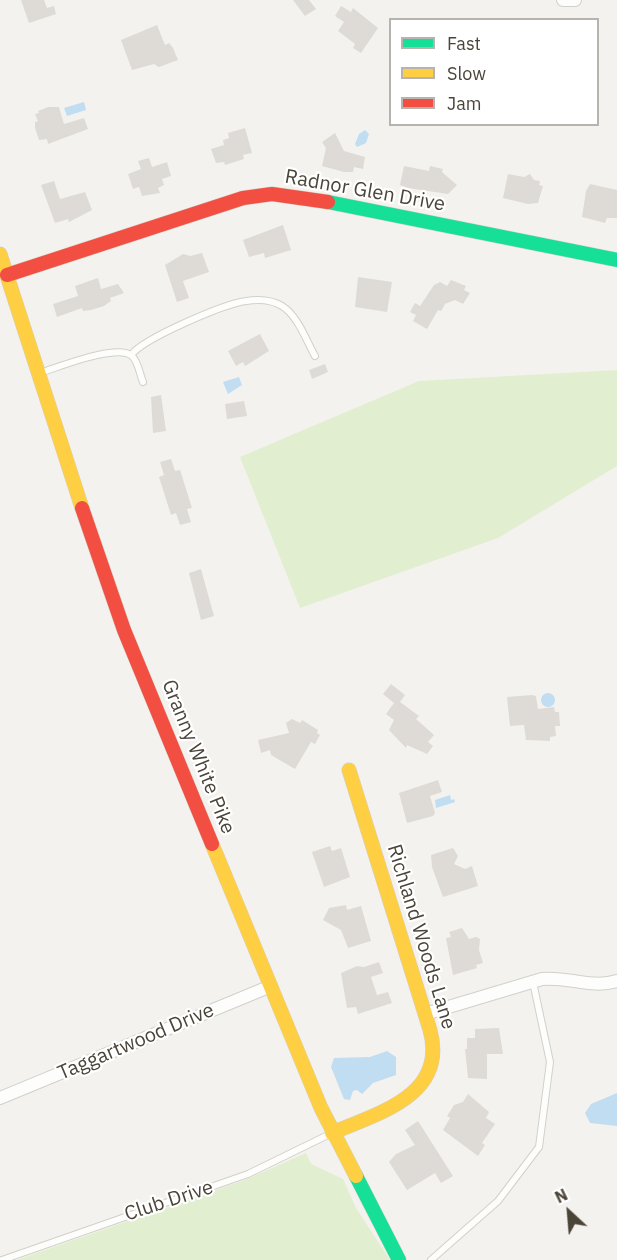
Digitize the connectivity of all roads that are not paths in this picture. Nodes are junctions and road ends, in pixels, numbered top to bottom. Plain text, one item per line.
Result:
1 (563, 0) edge
2 (575, 0) edge
3 (0, 254) edge
4 (617, 260) edge
5 (7, 275) junction
6 (131, 355) junction
7 (315, 356) dead end
8 (39, 374) junction
9 (143, 382) dead end
10 (349, 770) dead end
11 (533, 981) junction
12 (617, 981) edge
13 (271, 986) junction
14 (425, 1014) junction
15 (0, 1098) edge
16 (332, 1133) junction
17 (2, 1260) edge
18 (399, 1260) edge
19 (431, 1260) edge

1 - 2 street
3 - 5 main road, Granny White Pike
4 - 5 main road, Radnor Glen Drive
5 - 8 main road, Granny White Pike
6 - 7 lane
6 - 8 lane
6 - 9 lane
8 - 13 main road, Granny White Pike
10 - 14 main road, Richland Woods Lane
11 - 12 street
11 - 14 street
11 - 19 lane
13 - 15 street, Taggartwood Drive
13 - 16 main road, Granny White Pike
14 - 16 main road, Richland Woods Lane
16 - 17 lane, Club Drive
16 - 18 main road, Granny White Pike

